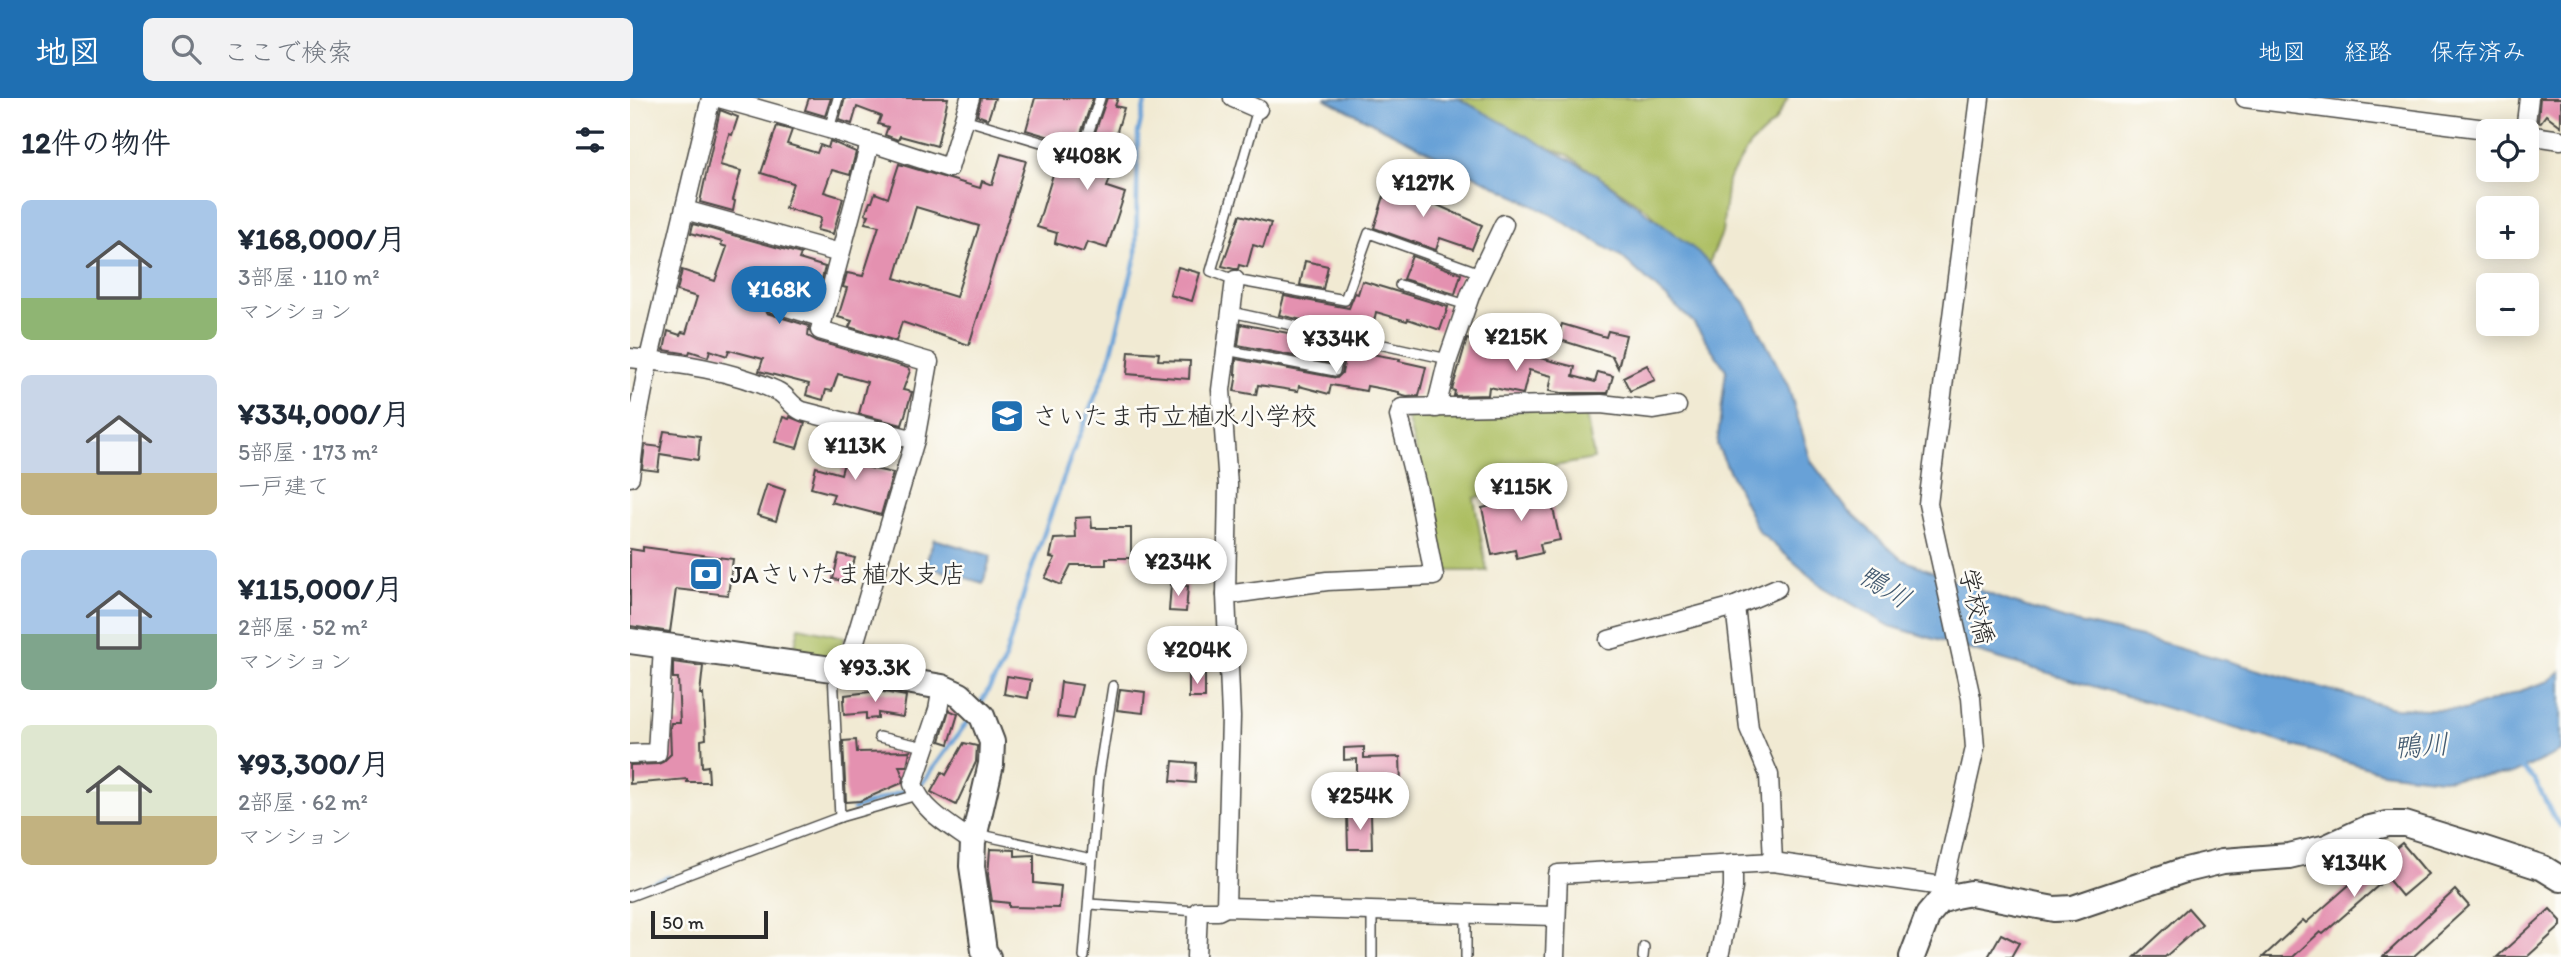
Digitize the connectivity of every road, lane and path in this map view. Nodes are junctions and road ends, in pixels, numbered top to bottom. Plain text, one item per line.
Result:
1 (711, 98) edge
2 (719, 98) edge
3 (838, 98) edge
4 (970, 98) edge
5 (1100, 98) edge
6 (1233, 98) edge
7 (1980, 98) edge
8 (2252, 98) edge
9 (2529, 98) edge
10 (1258, 109) joint
11 (964, 119) junction
12 (2527, 119) edge
13 (2476, 128) edge
14 (829, 129) junction
15 (2539, 136) edge
16 (2561, 140) edge
17 (870, 143) junction
18 (685, 209) junction
19 (1504, 224) dead end
20 (840, 253) junction
21 (1480, 273) junction
22 (1235, 280) junction
23 (1400, 285) dead end
24 (770, 302) dead end
25 (1467, 305) junction
26 (1230, 312) junction
27 (823, 318) junction
28 (1343, 336) junction
29 (1226, 350) junction
30 (630, 358) edge
31 (1448, 359) junction
32 (649, 360) junction
33 (1677, 406) dead end
34 (1436, 408) junction
35 (915, 440) junction
36 (630, 477) edge
37 (1777, 587) dead end
38 (1226, 595) junction
39 (1735, 606) junction
40 (1609, 640) dead end
41 (630, 641) edge
42 (663, 646) junction
43 (840, 671) junction
44 (1114, 686) dead end
45 (942, 687) junction
46 (879, 737) dead end
47 (926, 747) junction
48 (630, 754) edge
49 (917, 794) junction
50 (840, 817) junction
51 (974, 838) junction
52 (1092, 859) junction
53 (1773, 862) junction
54 (1733, 864) junction
55 (2561, 879) edge
56 (1941, 894) junction
57 (630, 895) edge
58 (1089, 904) junction
59 (1226, 907) junction
60 (1198, 911) junction
61 (1372, 913) junction
62 (1466, 915) junction
63 (1555, 916) junction
64 (988, 957) edge
65 (1084, 957) edge
66 (1196, 957) edge
67 (1372, 957) edge
68 (1466, 957) edge
69 (1555, 957) edge
70 (1719, 957) edge
71 (1912, 957) edge

1 - 18 street
2 - 14 street
3 - 14 lane
4 - 11 street
5 - 11 lane
6 - 10 street
7 - 56 street, 学校橋
8 - 13 street
9 - 12 street
10 - 22 lane
11 - 17 street
14 - 17 street
15 - 16 street
17 - 20 street
18 - 20 street
18 - 32 street
19 - 21 street
20 - 27 street
21 - 22 lane
21 - 25 street
22 - 26 street
23 - 25 lane
24 - 27 street
25 - 31 street
26 - 28 lane
26 - 29 street
27 - 35 street
28 - 29 lane
28 - 31 lane
29 - 38 street
30 - 32 street
31 - 34 street
32 - 35 street
32 - 36 street
33 - 34 street
34 - 38 street
35 - 43 street
37 - 39 street
38 - 59 street
39 - 40 street
39 - 53 street
41 - 42 street
42 - 43 street
42 - 48 street
43 - 45 street
43 - 50 lane
44 - 52 lane
45 - 47 street
45 - 51 street
46 - 47 lane
47 - 49 street
49 - 50 lane
49 - 51 street
50 - 57 lane
51 - 52 lane
51 - 64 street
52 - 58 lane
53 - 54 street
53 - 56 street
54 - 63 street
54 - 70 street
55 - 56 street
56 - 71 street
58 - 60 lane
58 - 65 lane
59 - 60 street
59 - 61 street
60 - 66 street
61 - 62 street
61 - 67 lane
62 - 63 street
62 - 68 lane
63 - 69 street

